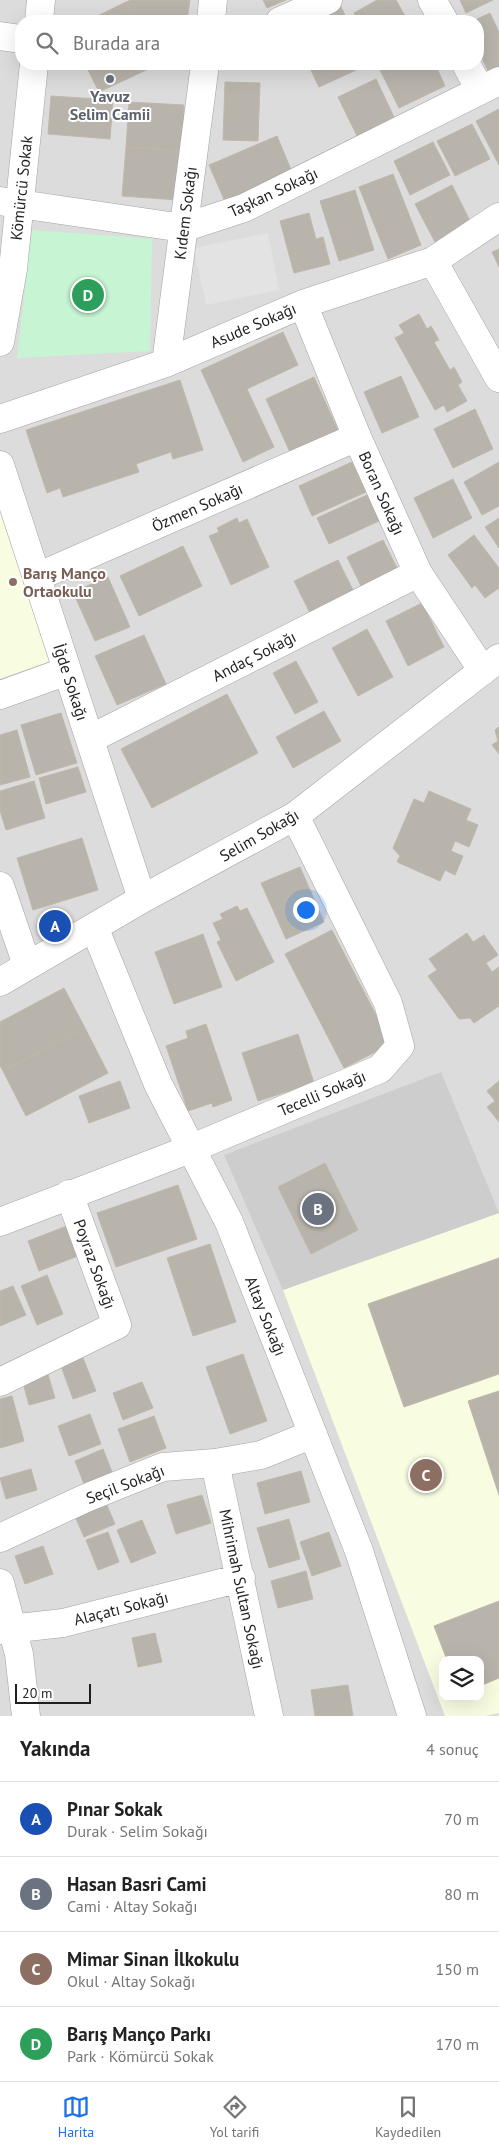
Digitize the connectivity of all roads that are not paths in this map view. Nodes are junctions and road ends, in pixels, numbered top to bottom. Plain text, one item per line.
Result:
1 (42, 0) edge
2 (213, 0) edge
3 (328, 0) edge
4 (432, 0) edge
5 (40, 15) edge
6 (211, 15) edge
7 (294, 15) edge
8 (441, 15) edge
9 (0, 36) edge
10 (15, 38) edge
11 (33, 70) edge
12 (204, 70) edge
13 (472, 70) edge
14 (489, 86) edge
15 (10, 202) edge
16 (499, 217) edge
17 (183, 228) junction
18 (432, 262) junction
19 (303, 304) junction
20 (0, 342) edge
21 (166, 363) junction
22 (499, 378) edge
23 (0, 419) edge
24 (357, 437) junction
25 (0, 466) edge
26 (418, 573) junction
27 (37, 577) junction
28 (491, 664) edge
29 (67, 671) junction
30 (0, 696) edge
31 (90, 739) junction
32 (295, 816) junction
33 (0, 886) edge
34 (142, 899) junction
35 (94, 927) junction
36 (27, 964) junction
37 (0, 982) edge
38 (190, 1149) junction
39 (69, 1194) junction
40 (0, 1222) edge
41 (0, 1382) edge
42 (313, 1434) junction
43 (216, 1463) junction
44 (0, 1538) edge
45 (241, 1578) junction
46 (0, 1583) edge
47 (6, 1629) edge
48 (26, 1716) edge
49 (269, 1716) edge
50 (412, 1716) edge

1 - 5 street
2 - 6 street
3 - 7 street
4 - 8 street
9 - 10 street
11 - 15 street, Kömürcü Sokak
12 - 17 street, Kıdem Sokağı
13 - 14 street
14 - 17 street, Taşkan Sokağı
15 - 17 street, Taşkan Sokağı
15 - 20 street, Kömürcü Sokak
16 - 18 street, Asude Sokağı
17 - 21 street, Kıdem Sokağı
18 - 19 street, Asude Sokağı
18 - 22 street
19 - 21 street, Asude Sokağı
19 - 24 street, Boran Sokağı
21 - 23 street, Asude Sokağı
24 - 26 street, Boran Sokağı
24 - 27 street, Özmen Sokağı
25 - 27 street, İğde Sokağı
26 - 28 street, Boran Sokağı
26 - 31 street, Andaç Sokağı
27 - 29 street, İğde Sokağı
28 - 32 street, Selim Sokağı
29 - 30 street
29 - 31 street, İğde Sokağı
31 - 34 street, İğde Sokağı
32 - 34 street, Selim Sokağı
32 - 38 street, Tecelli Sokağı
33 - 36 street
34 - 35 street, Selim Sokağı
35 - 36 street, Selim Sokağı
35 - 38 street, Altay Sokağı
36 - 37 street, Selim Sokağı
38 - 39 street, Tecelli Sokağı
38 - 42 street, Altay Sokağı
39 - 40 street, Tecelli Sokağı
39 - 41 street, Poyraz Sokağı
42 - 43 street, Seçil Sokağı
42 - 50 street, Altay Sokağı
43 - 44 street, Seçil Sokağı
43 - 45 street, Mihrimah Sultan Sokağı
45 - 47 street, Alaçatı Sokağı
45 - 49 street, Mihrimah Sultan Sokağı
46 - 47 street
47 - 48 street

